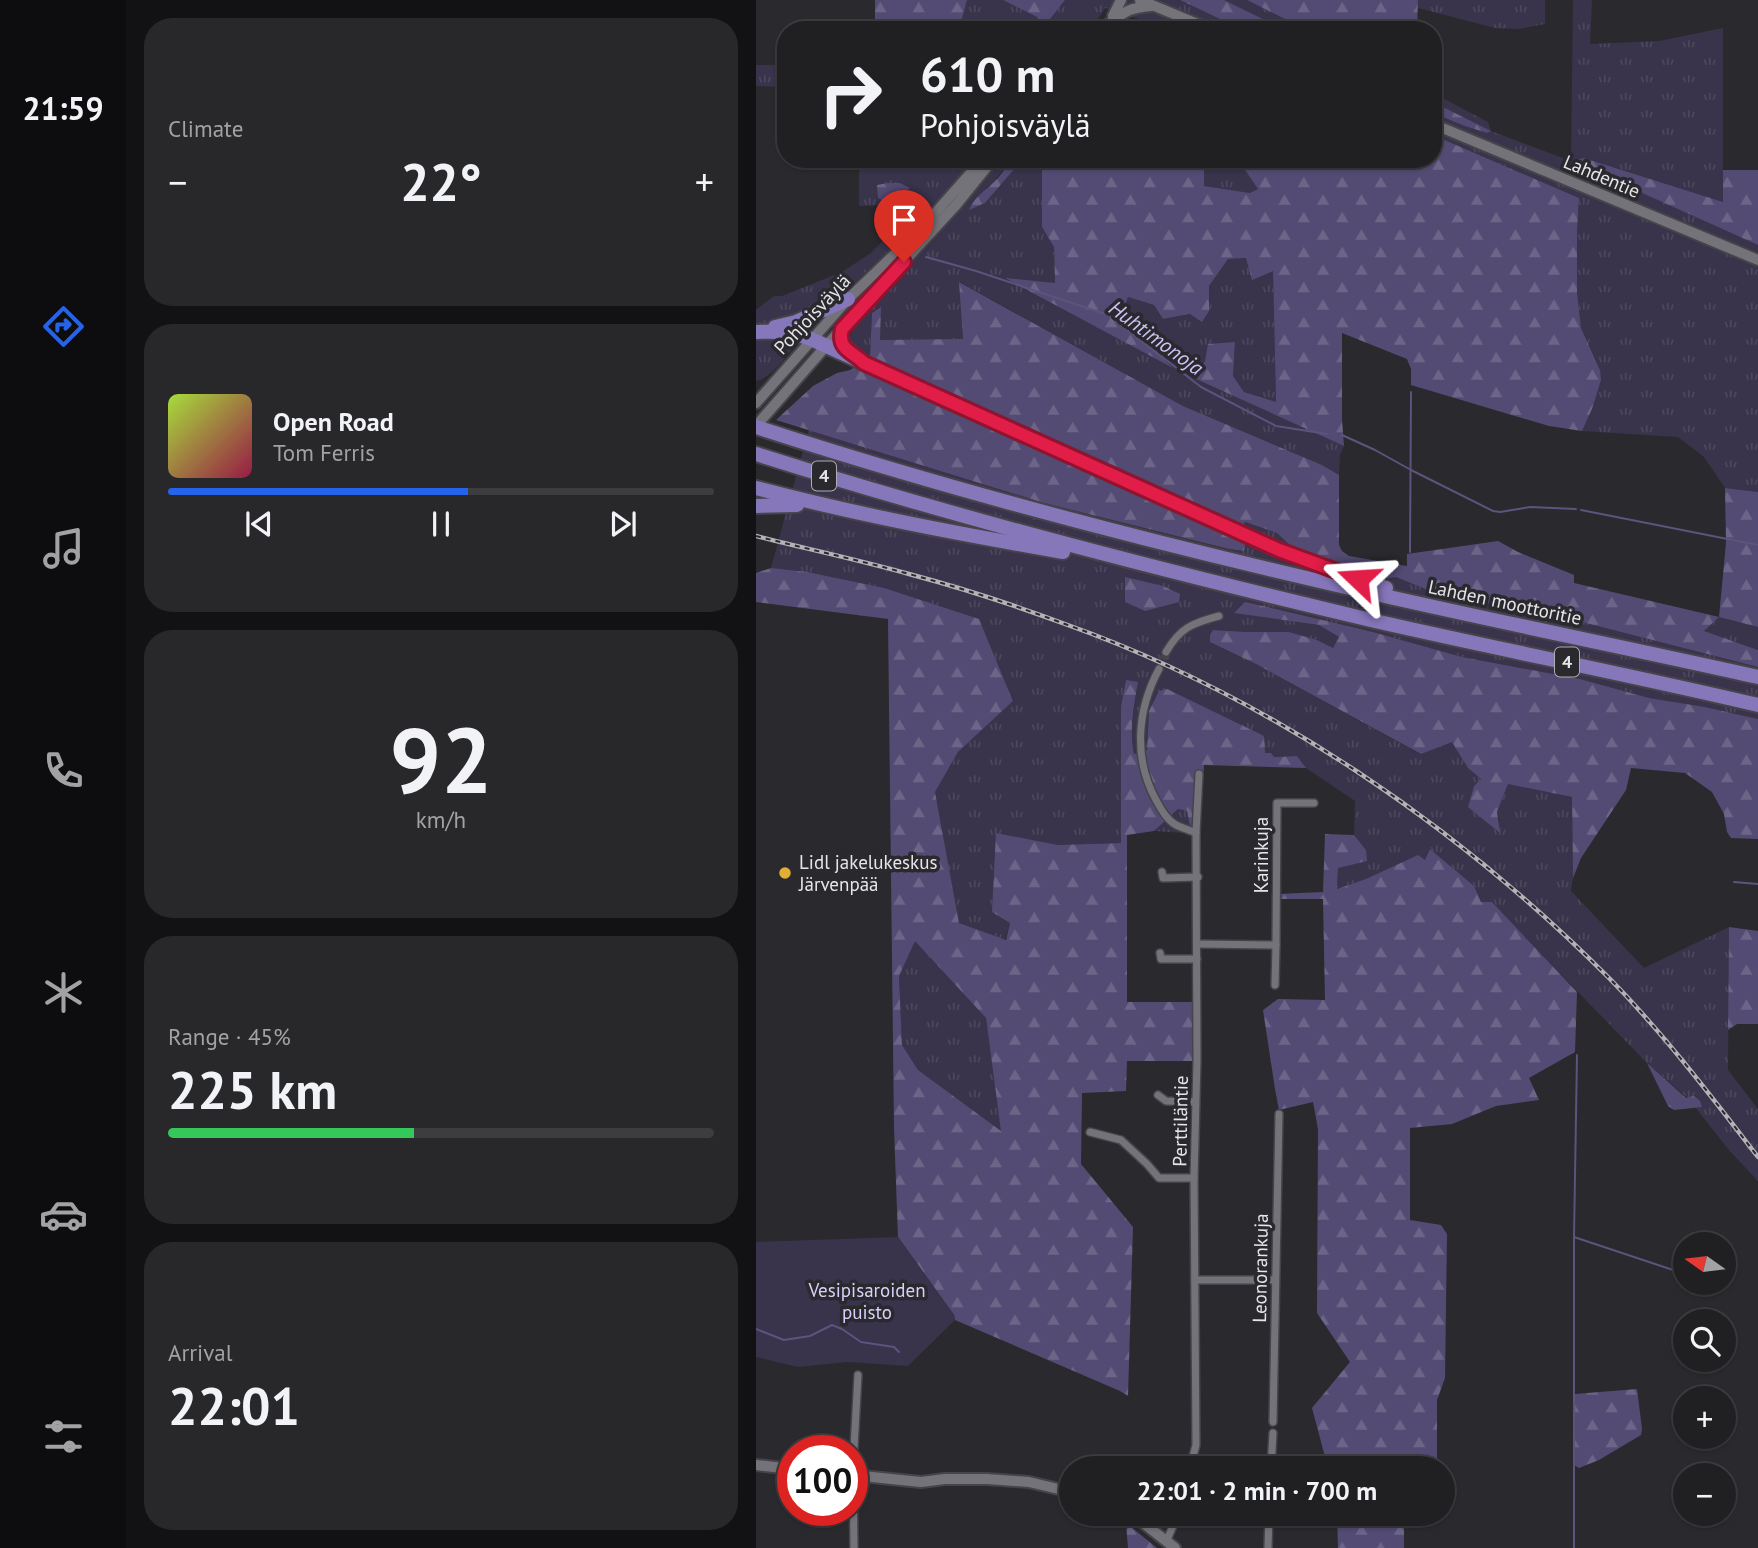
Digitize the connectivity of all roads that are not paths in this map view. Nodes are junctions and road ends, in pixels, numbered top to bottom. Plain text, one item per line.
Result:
1 (1115, 0) edge
2 (1121, 0) edge
3 (1140, 0) edge
4 (1155, 3) edge
5 (1104, 21) edge
6 (1108, 21) edge
7 (1112, 21) edge
8 (1193, 21) edge
9 (1202, 21) edge
10 (1442, 128) edge
11 (975, 168) edge
12 (986, 168) edge
13 (1758, 260) edge
14 (848, 299) junction
15 (842, 329) junction
16 (756, 331) edge
17 (811, 339) junction
18 (826, 346) junction
19 (864, 363) junction
20 (756, 402) edge
21 (756, 427) edge
22 (756, 455) edge
23 (756, 488) edge
24 (756, 506) edge
25 (849, 511) junction
26 (1175, 573) junction
27 (1219, 616) dead end
28 (1478, 616) junction
29 (1166, 652) tunnel mouth
30 (1159, 668) tunnel mouth
31 (1758, 677) edge
32 (1758, 705) edge
33 (1199, 774) dead end
34 (1314, 803) dead end
35 (1196, 832) junction
36 (1162, 872) dead end
37 (1198, 877) junction
38 (1197, 944) junction
39 (1276, 945) junction
40 (1160, 953) dead end
41 (1196, 959) junction
42 (1275, 985) dead end
43 (1158, 1095) dead end
44 (1195, 1102) junction
45 (1279, 1114) dead end
46 (1090, 1132) dead end
47 (1194, 1178) junction
48 (1195, 1280) junction
49 (1275, 1280) junction
50 (858, 1375) dead end
51 (1273, 1422) dead end
52 (1273, 1433) dead end
53 (855, 1435) edge
54 (1193, 1456) edge
55 (1272, 1456) edge
56 (756, 1465) edge
57 (777, 1467) edge
58 (868, 1477) edge
59 (1059, 1489) edge
60 (854, 1526) edge
61 (1147, 1526) edge
62 (1175, 1526) edge
63 (1269, 1526) edge
64 (1171, 1544) edge
65 (854, 1548) edge
66 (1268, 1548) edge

1 - 5 main road
2 - 6 main road
3 - 4 main road
4 - 7 main road
4 - 8 main road
4 - 9 main road
10 - 13 main road, Lahdentie
11 - 14 main road, Pohjoisväylä
12 - 15 main road, Pohjoisväylä
14 - 16 highway
14 - 17 main road, Pohjoisväylä
15 - 18 main road, Pohjoisväylä
15 - 19 highway
16 - 17 highway
17 - 18 highway
17 - 20 main road, Pohjoisväylä
18 - 19 highway
18 - 21 main road, Pohjoisväylä
19 - 28 highway
21 - 28 highway, Lahden moottoritie / 4
22 - 26 highway, 4
23 - 25 highway
24 - 25 highway
25 - 26 highway
26 - 32 highway, 4
27 - 29 street
28 - 31 highway, Lahden moottoritie / 4
30 - 35 street
33 - 35 street, Perttiläntie
34 - 39 street, Karinkuja
35 - 37 street, Perttiläntie
36 - 37 street
37 - 38 street, Perttiläntie
38 - 39 street
38 - 41 street, Perttiläntie
39 - 42 street, Karinkuja
40 - 41 street
41 - 44 street, Perttiläntie
43 - 44 street
44 - 47 street, Perttiläntie
45 - 49 street, Leonorankuja
46 - 47 street
47 - 48 street, Perttiläntie
48 - 49 street
48 - 54 street, Perttiläntie
49 - 51 street, Leonorankuja
50 - 53 street
52 - 55 street
56 - 57 main road
58 - 59 main road
60 - 65 street
61 - 64 main road
62 - 64 street
63 - 66 street

